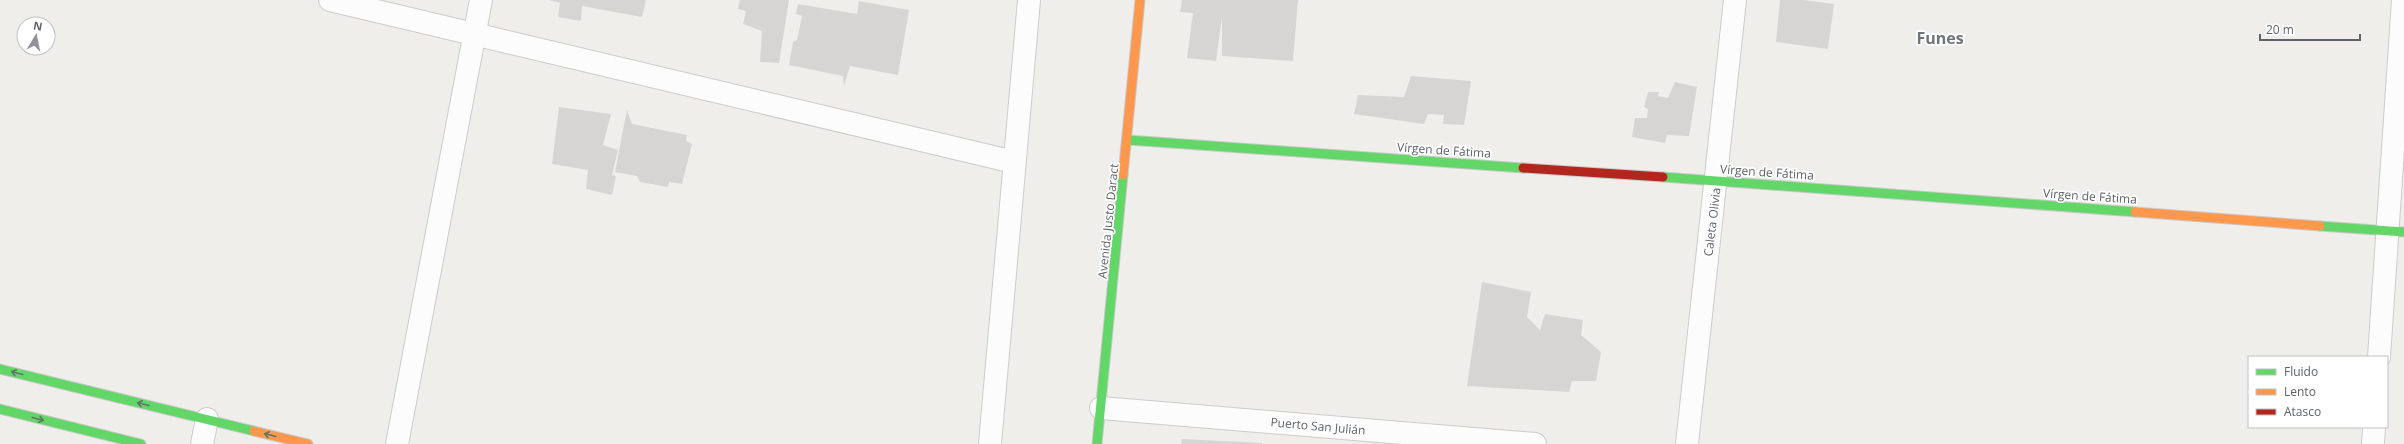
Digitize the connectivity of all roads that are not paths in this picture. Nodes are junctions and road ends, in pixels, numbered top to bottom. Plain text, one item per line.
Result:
1 (330, 0) edge
2 (481, 0) edge
3 (1029, 0) edge
4 (1140, 0) edge
5 (1735, 0) edge
6 (2403, 0) edge
7 (474, 34) junction
8 (1128, 140) junction
9 (1014, 162) junction
10 (1717, 181) junction
11 (2396, 231) edge
12 (2379, 356) edge
13 (0, 369) edge
14 (1101, 408) junction
15 (0, 410) edge
16 (207, 419) junction
17 (2374, 428) edge
18 (141, 444) edge
19 (202, 444) edge
20 (308, 444) edge
21 (397, 444) edge
22 (990, 444) edge
23 (1098, 444) edge
24 (1535, 444) edge
25 (1687, 444) edge
26 (2373, 444) edge

1 - 7 street
2 - 7 street
3 - 9 street
4 - 8 street, Avenida Justo Daract
5 - 10 street, Caleta Olivia
6 - 11 street
7 - 9 street
7 - 21 street
8 - 10 street, Vírgen de Fátima
8 - 14 street, Avenida Justo Daract
9 - 22 street
10 - 11 street, Vírgen de Fátima
10 - 25 street, Caleta Olivia
11 - 12 street
16 -> 13 street
14 - 23 street, Avenida Justo Daract
14 - 24 street, Puerto San Julián
15 -> 18 street
16 - 19 street
20 -> 16 street
17 - 26 street

